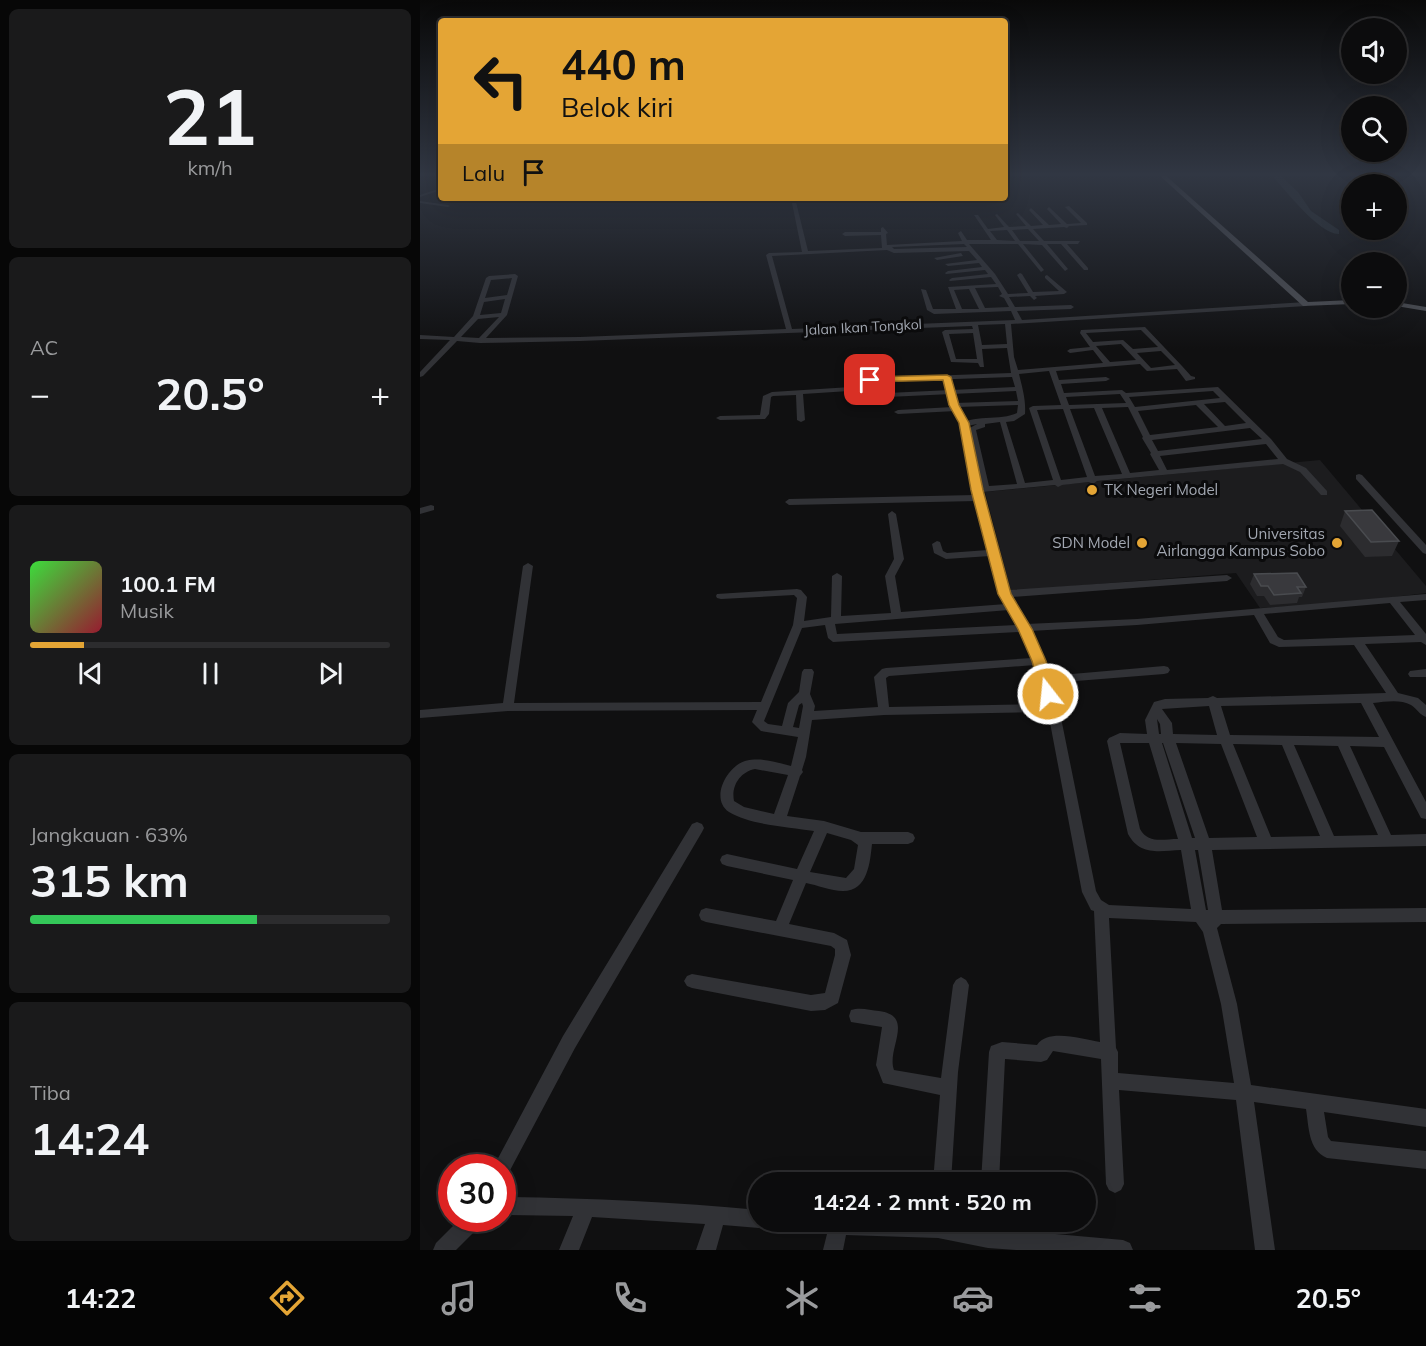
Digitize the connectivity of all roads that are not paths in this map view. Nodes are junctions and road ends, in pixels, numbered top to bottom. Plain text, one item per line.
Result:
1 (801, 232) edge
2 (858, 232) edge
3 (865, 232) edge
4 (884, 232) edge
5 (989, 232) edge
6 (1011, 232) edge
7 (1033, 232) edge
8 (1226, 232) edge
9 (962, 233) dead end
10 (896, 234) dead end
11 (918, 234) dead end
12 (940, 234) dead end
13 (995, 242) junction
14 (1078, 242) dead end
15 (942, 243) junction
16 (965, 243) junction
17 (1019, 243) junction
18 (1043, 243) junction
19 (1063, 243) junction
20 (897, 244) junction
21 (920, 244) junction
22 (863, 249) junction
23 (840, 250) junction
24 (847, 250) junction
25 (805, 252) junction
26 (971, 252) junction
27 (937, 258) dead end
28 (839, 261) dead end
29 (860, 261) dead end
30 (980, 261) junction
31 (948, 264) dead end
32 (985, 268) junction
33 (1065, 269) dead end
34 (1086, 269) dead end
35 (1041, 270) dead end
36 (948, 273) dead end
37 (992, 274) junction
38 (1020, 275) dead end
39 (1047, 277) dead end
40 (952, 280) dead end
41 (998, 285) junction
42 (971, 286) junction
43 (923, 290) dead end
44 (1032, 294) junction
45 (1054, 294) junction
46 (1004, 296) junction
47 (509, 297) junction
48 (482, 300) junction
49 (1341, 302) edge
50 (1306, 304) junction
51 (1407, 306) edge
52 (1040, 308) junction
53 (982, 309) junction
54 (1012, 309) junction
55 (1426, 309) edge
56 (960, 310) junction
57 (504, 315) junction
58 (1130, 315) junction
59 (476, 317) junction
60 (1014, 321) junction
61 (975, 322) junction
62 (1143, 328) junction
63 (789, 330) junction
64 (975, 331) junction
65 (420, 338) edge
66 (454, 339) junction
67 (480, 341) junction
68 (1010, 346) junction
69 (1093, 346) junction
70 (979, 347) junction
71 (1163, 349) junction
72 (1070, 351) dead end
73 (1132, 351) junction
74 (1141, 362) junction
75 (1108, 365) junction
76 (1179, 368) junction
77 (1052, 370) junction
78 (1016, 373) junction
79 (946, 374) junction
80 (421, 375) edge
81 (1193, 378) dead end
82 (890, 379) junction
83 (1106, 379) dead end
84 (870, 380) dead end
85 (1056, 382) junction
86 (1020, 389) junction
87 (951, 391) junction
88 (799, 392) junction
89 (894, 394) junction
90 (1060, 394) junction
91 (1125, 395) junction
92 (1227, 400) junction
93 (1022, 403) junction
94 (1198, 403) junction
95 (1097, 406) junction
96 (955, 407) junction
97 (1132, 407) junction
98 (1065, 408) junction
99 (720, 418) dead end
100 (801, 420) dead end
101 (1036, 420) junction
102 (964, 423) junction
103 (1003, 423) junction
104 (1252, 424) junction
105 (1223, 428) junction
106 (1146, 438) junction
107 (1268, 441) junction
108 (1154, 454) junction
109 (1284, 461) junction
110 (1165, 473) junction
111 (1128, 477) junction
112 (1359, 477) dead end
113 (1093, 481) junction
114 (1058, 484) junction
115 (1022, 487) junction
116 (981, 492) junction
117 (1324, 493) dead end
118 (789, 502) dead end
119 (431, 508) dead end
120 (420, 511) edge
121 (892, 514) dead end
122 (937, 544) dead end
123 (1426, 551) edge
124 (993, 554) junction
125 (528, 566) dead end
126 (837, 576) dead end
127 (1227, 578) dead end
128 (1004, 594) junction
129 (721, 596) dead end
130 (1426, 597) edge
131 (1394, 600) junction
132 (1011, 607) junction
133 (1257, 612) junction
134 (897, 616) junction
135 (832, 621) junction
136 (798, 625) junction
137 (1025, 629) junction
138 (1425, 639) edge
139 (1357, 641) junction
140 (1039, 661) junction
141 (1164, 670) dead end
142 (808, 672) dead end
143 (1044, 680) junction
144 (804, 694) junction
145 (1395, 698) junction
146 (1365, 699) junction
147 (1213, 700) junction
148 (764, 706) junction
149 (508, 707) junction
150 (1053, 708) junction
151 (1157, 710) junction
152 (884, 711) junction
153 (1426, 713) edge
154 (420, 714) edge
155 (807, 716) junction
156 (786, 731) junction
157 (804, 733) junction
158 (1154, 738) junction
159 (1168, 739) junction
160 (1225, 740) junction
161 (1341, 740) junction
162 (1286, 741) junction
163 (1387, 742) junction
164 (797, 772) junction
165 (1426, 814) edge
166 (779, 819) junction
167 (824, 827) junction
168 (697, 828) dead end
169 (861, 838) junction
170 (908, 838) dead end
171 (1387, 840) junction
172 (1426, 840) edge
173 (1329, 841) junction
174 (1266, 842) junction
175 (1204, 844) junction
176 (1187, 845) junction
177 (727, 860) dead end
178 (801, 876) junction
179 (1101, 910) junction
180 (706, 915) dead end
181 (1426, 915) edge
182 (1209, 921) junction
183 (780, 929) junction
184 (692, 981) dead end
185 (961, 985) dead end
186 (856, 1016) dead end
187 (1110, 1052) junction
188 (1110, 1081) junction
189 (949, 1088) junction
190 (1244, 1092) junction
191 (1314, 1104) junction
192 (1426, 1118) edge
193 (509, 1154) edge
194 (1426, 1160) edge
195 (943, 1172) edge
196 (991, 1172) edge
197 (1114, 1184) dead end
198 (516, 1206) edge
199 (586, 1207) junction
200 (717, 1215) junction
201 (748, 1218) edge
202 (460, 1232) edge
203 (837, 1232) edge
204 (1007, 1232) edge
205 (443, 1250) edge
206 (569, 1250) edge
207 (706, 1250) edge
208 (832, 1250) edge
209 (1123, 1250) edge
210 (1265, 1250) edge

1 - 25 street
2 - 24 street
3 - 22 street
4 - 22 street
5 - 13 street
6 - 17 street
7 - 18 street
8 - 50 main road
9 - 16 street
10 - 20 street
11 - 21 street
12 - 15 street
13 - 16 street
13 - 17 street
14 - 19 street
15 - 16 street
15 - 21 street
16 - 26 street
17 - 18 street
17 - 35 street
18 - 19 street
18 - 33 street
19 - 34 street
20 - 21 street
20 - 26 street
22 - 24 street
22 - 29 street
23 - 24 street
23 - 25 street
23 - 28 street
25 - 63 street
26 - 27 street
26 - 30 street
30 - 31 street
30 - 32 street
32 - 36 street
32 - 37 street
37 - 40 street
37 - 41 street
38 - 44 street
39 - 45 street
41 - 42 street
41 - 46 street
42 - 53 street
42 - 56 street
43 - 56 street
44 - 45 street
44 - 46 street
44 - 52 street
45 - 52 street
46 - 54 street
47 - 48 street
47 - 48 street
47 - 57 street
48 - 59 street
49 - 50 main road
50 - 58 street, Jalan Ikan Tongkol
51 - 55 main road
52 - 54 street
53 - 54 street
53 - 56 street
54 - 60 street
57 - 59 street
57 - 67 street
58 - 60 street, Jalan Ikan Tongkol
58 - 62 street
59 - 66 street
60 - 61 street, Jalan Ikan Tongkol
60 - 68 street
61 - 63 street, Jalan Ikan Tongkol
61 - 64 street
62 - 69 street
62 - 71 street
63 - 67 street, Jalan Ikan Tongkol
64 - 70 street
64 - 70 street
65 - 66 street, Jalan Ikan Tongkol
66 - 67 street, Jalan Ikan Tongkol
66 - 80 street
68 - 70 street
68 - 78 street
69 - 72 street
69 - 73 street
69 - 75 street
71 - 73 street
71 - 76 street
73 - 74 street
74 - 75 street
74 - 76 street
75 - 77 street
76 - 81 street
77 - 78 street
77 - 85 street
78 - 79 street
78 - 86 street
79 - 82 street
79 - 87 street
82 - 84 street
82 - 89 street
83 - 85 street
85 - 90 street
86 - 87 street
86 - 93 street
87 - 89 street
87 - 96 street
88 - 89 street
88 - 99 street
88 - 100 street
89 - 96 street
90 - 91 street
90 - 98 street
91 - 92 street
91 - 97 street
92 - 94 street
92 - 104 street
93 - 96 street
93 - 102 street
94 - 97 street
94 - 105 street
95 - 97 street
95 - 98 street
95 - 111 street
96 - 102 street
97 - 106 street
98 - 101 street
98 - 113 street
101 - 103 street
101 - 114 street
102 - 116 street
103 - 115 street
103 - 116 street
104 - 105 street
104 - 107 street
105 - 106 street
106 - 108 street
107 - 108 street
107 - 109 street
108 - 110 street
109 - 110 street
109 - 117 street
110 - 111 street
111 - 113 street
112 - 123 street
113 - 114 street
114 - 115 street
115 - 116 street
116 - 118 street
116 - 124 street
119 - 120 street
121 - 134 street
122 - 124 street
124 - 128 street
125 - 149 street
126 - 135 street
127 - 128 street
128 - 132 street
129 - 136 street
130 - 131 street
131 - 133 street
131 - 138 street
132 - 134 street
132 - 137 street
133 - 137 street
133 - 139 street
134 - 135 street
135 - 136 street
135 - 137 street
136 - 148 street
137 - 140 street
138 - 139 street
139 - 145 street
140 - 143 street
140 - 152 street
141 - 143 street
142 - 144 street
143 - 150 street
144 - 155 street
144 - 156 street
145 - 146 street
145 - 153 street
146 - 147 street
146 - 163 street
147 - 151 street
147 - 160 street
148 - 149 street
148 - 156 street
149 - 154 street
150 - 152 street
150 - 179 street
151 - 158 street
151 - 159 street
152 - 155 street
155 - 157 street
156 - 157 street
157 - 164 street
158 - 159 street
158 - 176 street
158 - 176 street
159 - 160 street
159 - 175 street
160 - 162 street
160 - 174 street
161 - 162 street
161 - 163 street
161 - 171 street
162 - 173 street
163 - 165 street
164 - 166 street
164 - 166 street
166 - 167 street
167 - 169 street
167 - 178 street
168 - 193 street
169 - 170 street
169 - 178 street
171 - 172 street
171 - 173 street
173 - 174 street
174 - 175 street
175 - 176 street
175 - 182 street
176 - 182 street
177 - 178 street
178 - 183 street
179 - 182 street
179 - 187 street
180 - 183 street
181 - 182 street
182 - 190 street
183 - 184 street
185 - 189 street
186 - 189 street
187 - 188 street
187 - 196 street
188 - 190 street
188 - 197 street
189 - 195 street
190 - 191 street
190 - 210 street
191 - 192 street
191 - 194 street
198 - 199 street
199 - 200 street
199 - 206 street
200 - 201 street
200 - 207 street
202 - 205 street
203 - 208 street
204 - 209 street

